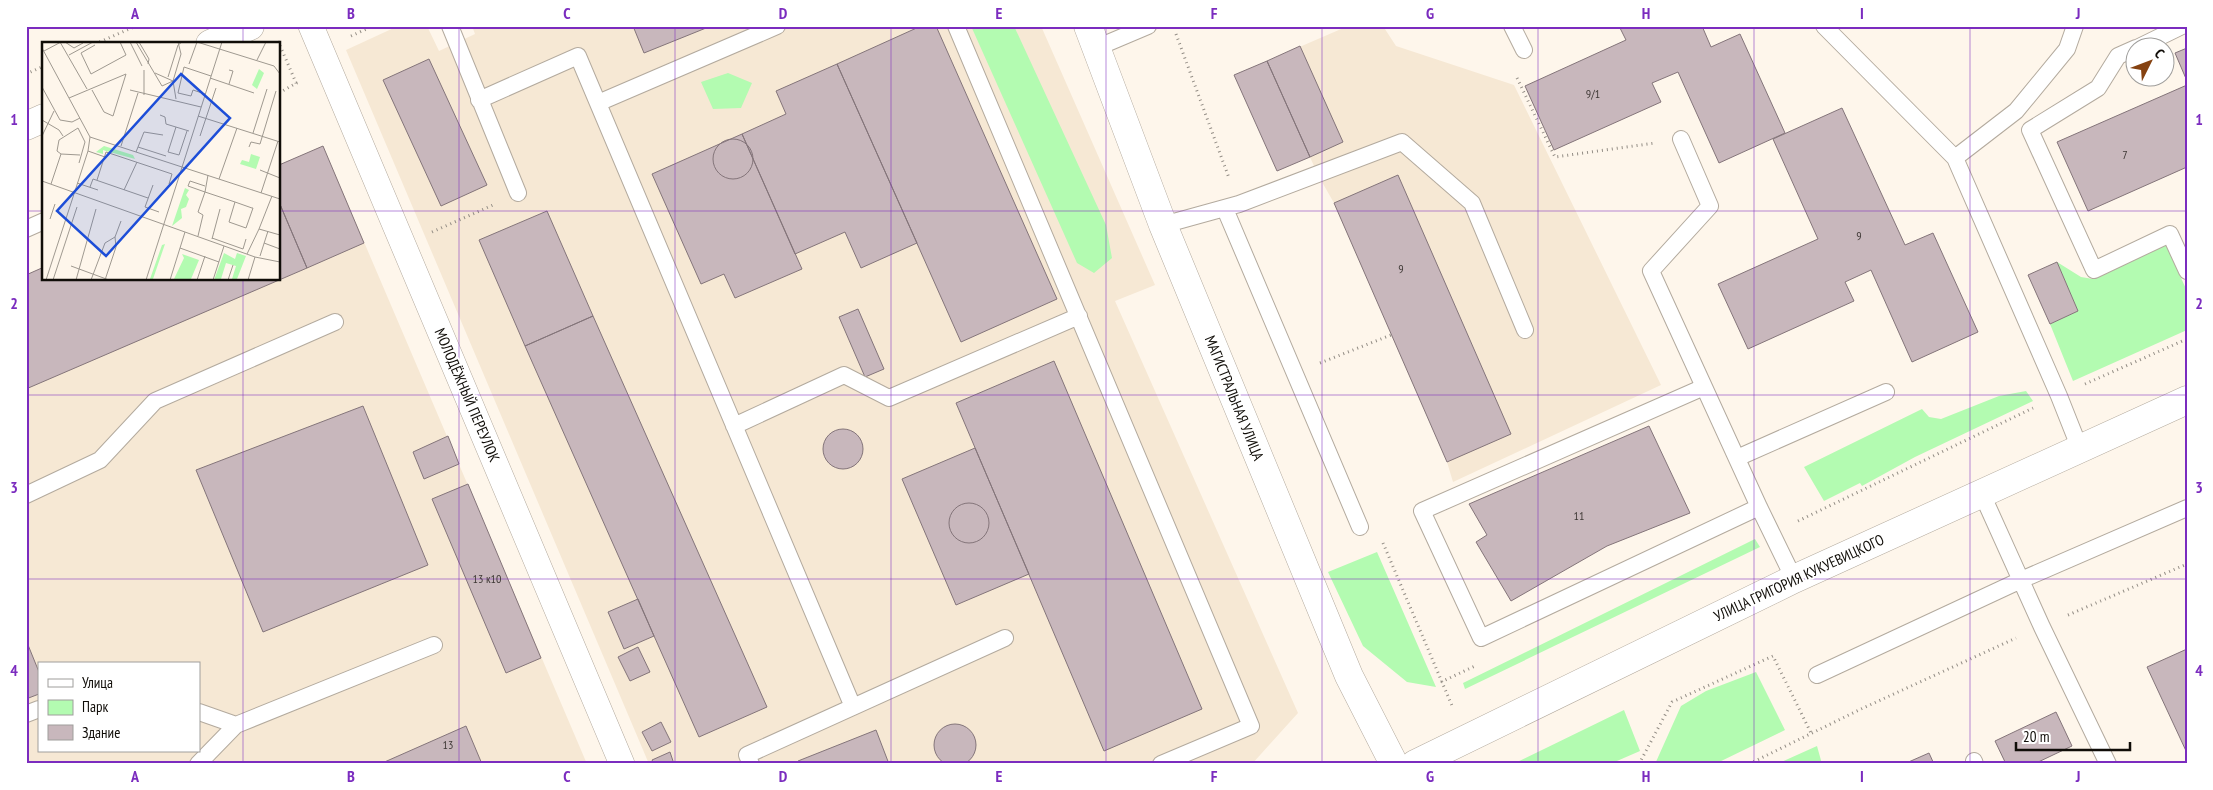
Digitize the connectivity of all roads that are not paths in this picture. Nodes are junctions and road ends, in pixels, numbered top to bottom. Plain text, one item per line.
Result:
1 (250, 26) edge
2 (311, 26) edge
3 (450, 26) edge
4 (777, 26) edge
5 (956, 26) edge
6 (1148, 26) edge
7 (1512, 26) edge
8 (1824, 26) edge
9 (2075, 26) edge
10 (2182, 26) edge
11 (1092, 37) edge
12 (2157, 38) edge
13 (214, 42) edge
14 (1524, 50) road end
15 (2126, 52) edge
16 (479, 100) junction
17 (598, 103) junction
18 (42, 119) edge
19 (26, 126) edge
20 (1681, 139) road end
21 (1955, 158) junction
22 (518, 194) dead end
23 (1225, 209) junction
24 (42, 222) edge
25 (1163, 225) junction
26 (26, 229) edge
27 (2187, 271) edge
28 (1078, 316) junction
29 (335, 322) dead end
30 (1525, 330) dead end
31 (1704, 387) junction
32 (1886, 392) dead end
33 (2187, 400) edge
34 (734, 426) junction
35 (2080, 449) junction
36 (1736, 458) junction
37 (1982, 494) junction
38 (26, 495) edge
39 (1758, 507) junction
40 (2187, 508) edge
41 (1360, 526) dead end
42 (1794, 579) junction
43 (2021, 580) junction
44 (1005, 638) dead end
45 (434, 645) dead end
46 (1817, 675) dead end
47 (853, 707) junction
48 (38, 709) edge
49 (200, 712) edge
50 (26, 714) edge
51 (236, 725) junction
52 (198, 764) edge
53 (622, 764) edge
54 (751, 764) edge
55 (1161, 764) edge
56 (1394, 764) edge
57 (1415, 764) edge
58 (2108, 764) edge

1 - 13 street
2 - 53 street, МОЛОДЁЖНЫЙ ПЕРЕУЛОК
3 - 16 lane
4 - 17 lane
5 - 28 lane
6 - 11 lane
7 - 14 lane
8 - 21 lane
9 - 21 lane
10 - 12 lane
11 - 25 street, МАГИСТРАЛЬНАЯ УЛИЦА
15 - 27 lane
16 - 17 lane
16 - 22 lane
17 - 34 lane
18 - 19 street
20 - 31 lane
21 - 35 lane
23 - 25 lane
23 - 30 lane
23 - 41 lane
24 - 26 lane
25 - 56 street, МАГИСТРАЛЬНАЯ УЛИЦА
28 - 34 lane
28 - 55 lane
29 - 38 lane
31 - 36 lane
31 - 39 lane
32 - 36 lane
33 - 35 street, УЛИЦА ГРИГОРИЯ КУКУЕВИЦКОГО
34 - 47 lane
35 - 37 street, УЛИЦА ГРИГОРИЯ КУКУЕВИЦКОГО
36 - 39 lane
37 - 42 street, УЛИЦА ГРИГОРИЯ КУКУЕВИЦКОГО
37 - 43 lane
39 - 42 lane
40 - 43 lane
42 - 57 street, УЛИЦА ГРИГОРИЯ КУКУЕВИЦКОГО
43 - 46 lane
43 - 58 lane
44 - 47 lane
45 - 51 lane
47 - 54 lane
48 - 50 lane
49 - 51 lane
51 - 52 lane

